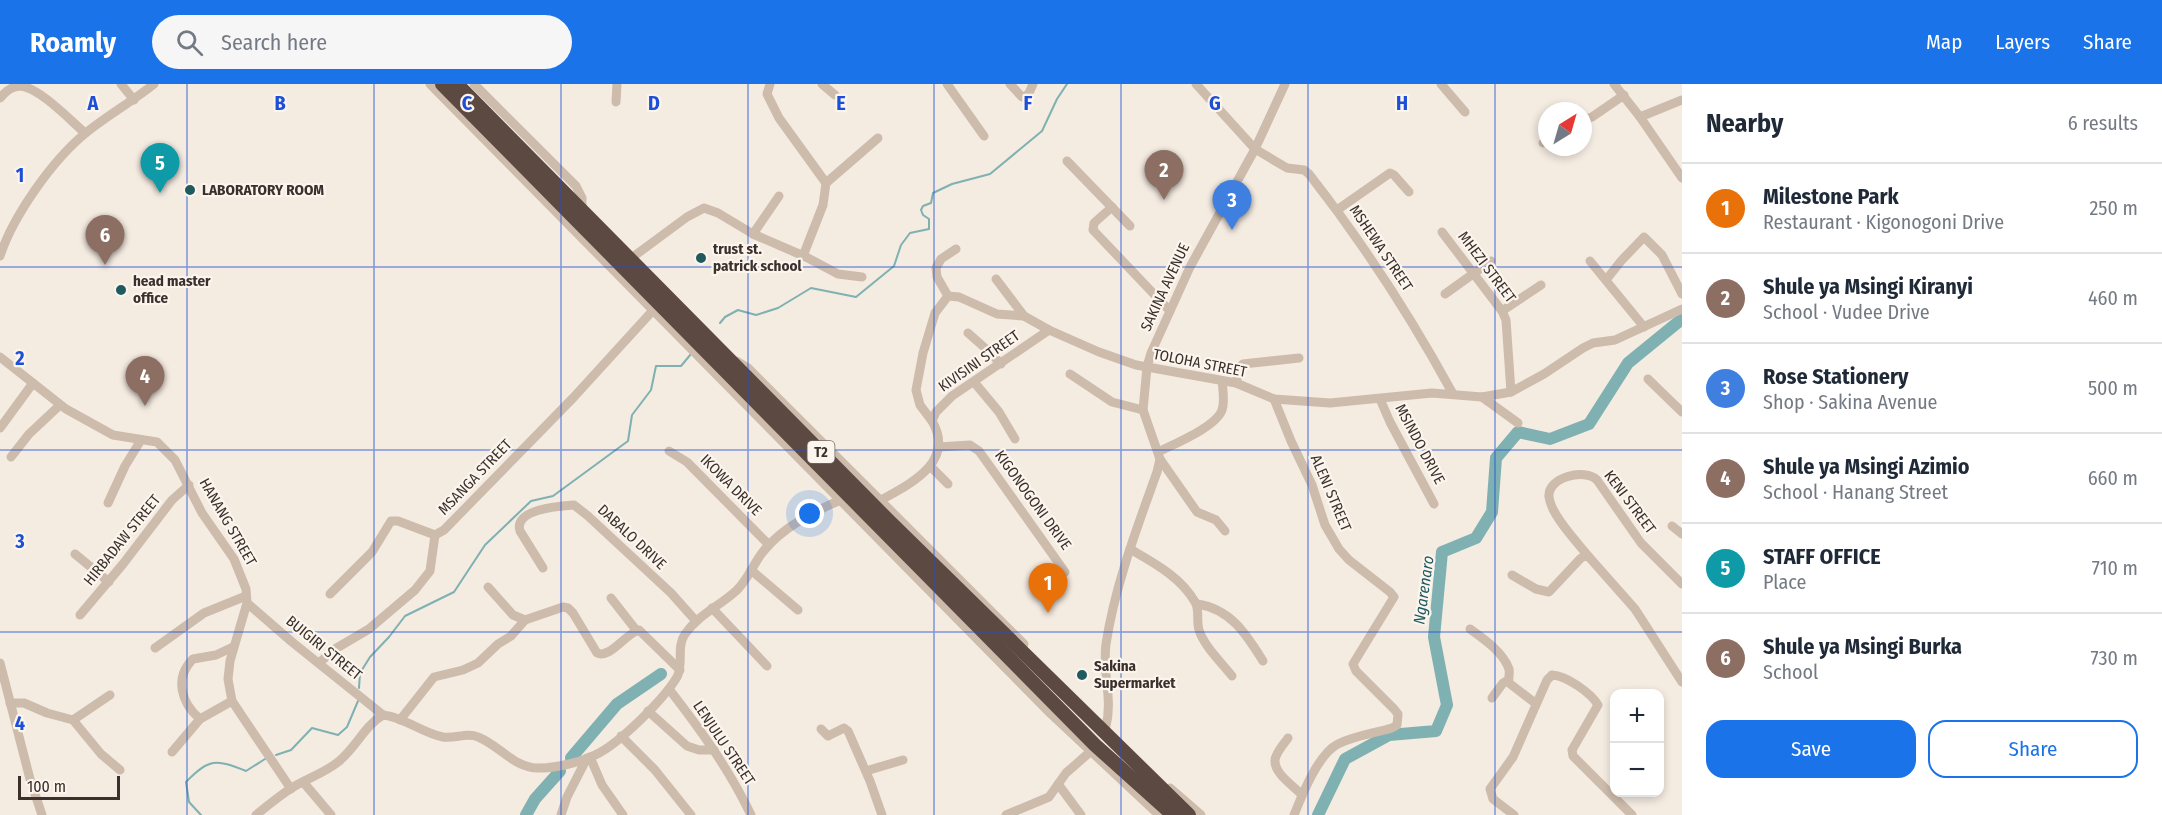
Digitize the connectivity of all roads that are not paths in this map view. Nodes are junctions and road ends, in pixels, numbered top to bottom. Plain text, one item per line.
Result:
1 (121, 84) edge
2 (154, 84) edge
3 (430, 84) edge
4 (442, 84) edge
5 (457, 84) edge
6 (474, 84) edge
7 (617, 84) edge
8 (770, 84) edge
9 (822, 84) edge
10 (947, 84) edge
11 (1010, 84) edge
12 (1033, 84) edge
13 (1196, 84) edge
14 (1285, 84) edge
15 (1441, 84) edge
16 (1614, 84) edge
17 (835, 95) dead end
18 (1624, 95) junction
19 (0, 98) edge
20 (134, 100) junction
21 (1682, 100) edge
22 (616, 102) dead end
23 (1465, 112) dead end
24 (1592, 117) edge
25 (1640, 117) junction
26 (85, 134) junction
27 (984, 136) dead end
28 (878, 138) dead end
29 (1255, 149) junction
30 (1067, 161) dead end
31 (1682, 178) edge
32 (826, 183) junction
33 (1409, 192) dead end
34 (779, 196) dead end
35 (1112, 207) junction
36 (1337, 210) junction
37 (582, 211) junction
38 (14, 222) junction
39 (1130, 226) dead end
40 (1442, 232) dead end
41 (753, 234) junction
42 (0, 238) edge
43 (956, 249) dead end
44 (0, 256) edge
45 (803, 256) junction
46 (630, 259) junction
47 (1491, 261) dead end
48 (1590, 261) dead end
49 (1472, 274) junction
50 (862, 277) dead end
51 (996, 279) dead end
52 (1606, 280) junction
53 (1541, 285) dead end
54 (1444, 294) dead end
55 (1682, 294) edge
56 (948, 296) junction
57 (656, 308) junction
58 (1682, 309) edge
59 (1170, 311) junction
60 (1502, 311) junction
61 (1024, 316) junction
62 (1644, 327) junction
63 (1049, 330) junction
64 (968, 333) dead end
65 (724, 353) junction
66 (0, 357) edge
67 (1299, 358) dead end
68 (1001, 364) junction
69 (1147, 368) junction
70 (1070, 374) dead end
71 (1648, 379) dead end
72 (1222, 381) junction
73 (974, 382) junction
74 (33, 383) junction
75 (1236, 383) junction
76 (1511, 392) junction
77 (1453, 394) junction
78 (1482, 397) junction
79 (1274, 399) junction
80 (1380, 399) junction
81 (60, 405) junction
82 (1143, 410) junction
83 (1682, 412) edge
84 (783, 422) junction
85 (932, 422) junction
86 (1518, 423) dead end
87 (0, 428) edge
88 (1015, 439) dead end
89 (141, 440) junction
90 (939, 447) junction
91 (669, 451) dead end
92 (1159, 455) junction
93 (11, 457) dead end
94 (823, 462) junction
95 (930, 466) junction
96 (948, 484) dead end
97 (189, 485) junction
98 (845, 498) junction
99 (881, 500) junction
100 (108, 503) dead end
101 (1434, 504) dead end
102 (1672, 526) dead end
103 (1225, 531) dead end
104 (1682, 534) edge
105 (435, 535) junction
106 (769, 545) junction
107 (1130, 549) junction
108 (75, 554) dead end
109 (1588, 556) junction
110 (543, 568) dead end
111 (751, 570) junction
112 (1065, 572) dead end
113 (1512, 575) dead end
114 (109, 582) junction
115 (1682, 584) edge
116 (488, 587) dead end
117 (330, 594) dead end
118 (612, 598) dead end
119 (246, 600) junction
120 (1197, 604) junction
121 (712, 608) junction
122 (798, 610) dead end
123 (80, 615) dead end
124 (525, 620) junction
125 (696, 621) junction
126 (1470, 629) dead end
127 (636, 630) junction
128 (233, 647) junction
129 (155, 648) dead end
130 (1263, 661) dead end
131 (0, 663) edge
132 (319, 663) junction
133 (767, 666) dead end
134 (680, 670) junction
135 (1232, 676) dead end
136 (1508, 680) junction
137 (1682, 682) edge
138 (669, 689) junction
139 (110, 695) dead end
140 (1492, 698) dead end
141 (232, 701) junction
142 (10, 703) junction
143 (1535, 703) junction
144 (648, 711) junction
145 (383, 715) junction
146 (200, 719) junction
147 (73, 720) junction
148 (400, 720) junction
149 (1106, 726) junction
150 (821, 729) dead end
151 (621, 736) junction
152 (1288, 738) dead end
153 (714, 750) junction
154 (172, 752) dead end
155 (1090, 752) junction
156 (589, 757) junction
157 (903, 760) dead end
158 (120, 770) dead end
159 (866, 771) junction
160 (304, 783) junction
161 (1058, 784) junction
162 (291, 789) junction
163 (1302, 795) junction
164 (42, 815) edge
165 (256, 815) edge
166 (331, 815) edge
167 (561, 815) edge
168 (623, 815) edge
169 (691, 815) edge
170 (751, 815) edge
171 (882, 815) edge
172 (1006, 815) edge
173 (1082, 815) edge
174 (1159, 815) edge
175 (1173, 815) edge
176 (1189, 815) edge
177 (1201, 815) edge
178 (1294, 815) edge
179 (1514, 815) edge
180 (1632, 815) edge

1 - 20 street
2 - 20 street
3 - 57 street
4 - 57 highway, T2
5 - 37 highway, T2
6 - 37 street
7 - 22 street
8 - 32 street
9 - 17 street
10 - 27 street
11 - 12 street
13 - 29 street, MSHEWA STREET
14 - 29 street, SAKINA AVENUE
15 - 23 street
16 - 18 street
18 - 24 street
18 - 25 street
19 - 26 street
20 - 26 street
21 - 25 street
25 - 31 street
26 - 38 street
28 - 32 street
29 - 36 street, MSHEWA STREET
29 - 59 street, SAKINA AVENUE
30 - 35 street
32 - 45 street
33 - 36 street
34 - 41 street
35 - 39 street
35 - 59 street
36 - 77 street, MSHEWA STREET
37 - 46 highway, T2
38 - 42 street
38 - 44 street
40 - 49 street, MHEZI STREET
41 - 45 street
41 - 46 street
43 - 56 street
45 - 50 street
46 - 65 highway, T2
47 - 49 street
48 - 52 street
49 - 54 street
49 - 60 street, MHEZI STREET
51 - 61 street
52 - 55 street
52 - 62 street
53 - 60 street
56 - 61 street, TOLOHA STREET
56 - 85 street
57 - 84 highway, T2
57 - 98 street
57 - 105 street, MSANGA STREET
58 - 62 street, TOLOHA STREET
59 - 69 street, SAKINA AVENUE
60 - 76 street, MHEZI STREET
61 - 63 street, TOLOHA STREET
62 - 76 street, TOLOHA STREET
63 - 68 street, KIVISINI STREET
63 - 69 street, TOLOHA STREET
64 - 68 street
65 - 84 highway, T2
65 - 99 street
66 - 74 street, HANANG STREET
67 - 75 street
68 - 73 street, KIVISINI STREET
69 - 72 street, TOLOHA STREET
69 - 82 street, SAKINA AVENUE
70 - 82 street
71 - 83 street
72 - 75 street, TOLOHA STREET
72 - 92 street
73 - 85 street, KIVISINI STREET
73 - 88 street
74 - 81 street, HANANG STREET
74 - 87 street
75 - 79 street, TOLOHA STREET
76 - 78 street, TOLOHA STREET
77 - 78 street, TOLOHA STREET
77 - 80 street, TOLOHA STREET
78 - 86 street
79 - 80 street, TOLOHA STREET
79 - 163 street, ALENI STREET
80 - 101 street, MSINDO DRIVE
81 - 89 street, HANANG STREET
81 - 93 street
82 - 92 street, SAKINA AVENUE
84 - 94 highway, T2
85 - 90 street
89 - 97 street, HANANG STREET
89 - 100 street
90 - 95 street
90 - 112 street, KIGONOGONI DRIVE
91 - 106 street, IKOWA DRIVE
92 - 103 street, SAKINA AVENUE
92 - 107 street
94 - 98 highway, T2
94 - 176 highway, T2
95 - 96 street
95 - 99 street
97 - 114 street, HIRBADAW STREET
97 - 119 street, HANANG STREET
98 - 106 street
98 - 155 street
98 - 175 highway, T2
99 - 149 street
102 - 104 street
105 - 117 street
105 - 132 street, MSANGA STREET
106 - 111 street
107 - 120 street
107 - 149 street
108 - 114 street
109 - 113 street
109 - 115 street, KENI STREET
109 - 137 street, KENI STREET
110 - 125 street, DABALO DRIVE
111 - 121 street
111 - 122 street
114 - 123 street, HIRBADAW STREET
116 - 124 street
118 - 127 street
119 - 128 street
119 - 129 street
119 - 132 street, BUIGIRI STREET
120 - 130 street
120 - 135 street
121 - 125 street
121 - 133 street
124 - 127 street
124 - 148 street
125 - 134 street
126 - 136 street
127 - 134 street
128 - 141 street
128 - 146 street
131 - 142 street
132 - 145 street, BUIGIRI STREET
134 - 138 street
136 - 140 street
136 - 143 street
138 - 144 street
138 - 153 street, LENJULU STREET
139 - 147 street
141 - 146 street
141 - 162 street
142 - 147 street
142 - 164 street
143 - 179 street
143 - 180 street
144 - 151 street
144 - 153 street
145 - 148 street
145 - 160 street
146 - 154 street
147 - 158 street
148 - 156 street
149 - 177 street
150 - 159 street
151 - 156 street
151 - 169 street
152 - 163 street
153 - 170 street, LENJULU STREET
155 - 161 street
155 - 174 street
156 - 167 street
156 - 168 street
157 - 159 street
159 - 171 street
160 - 162 street
160 - 166 street
161 - 172 street
161 - 173 street
162 - 165 street
163 - 178 street, ALENI STREET

